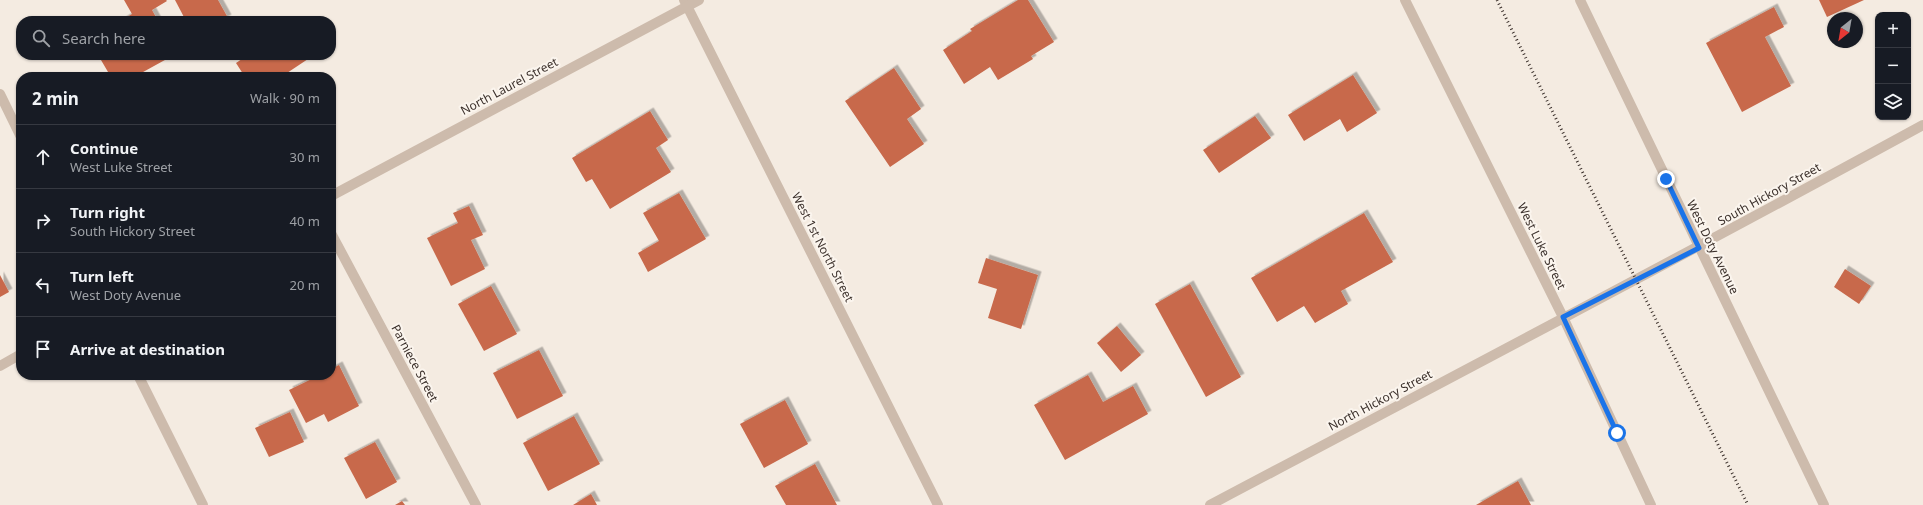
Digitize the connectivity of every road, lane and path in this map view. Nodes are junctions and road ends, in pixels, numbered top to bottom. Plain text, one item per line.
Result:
1 (700, 0) edge
2 (1405, 0) edge
3 (1580, 0) edge
4 (686, 3) edge
5 (0, 94) edge
6 (1923, 125) edge
7 (16, 127) edge
8 (336, 193) edge
9 (336, 242) edge
10 (1699, 248) junction
11 (1563, 317) junction
12 (16, 357) edge
13 (0, 366) edge
14 (140, 380) edge
15 (203, 505) edge
16 (476, 505) edge
17 (938, 505) edge
18 (1210, 505) edge
19 (1651, 505) edge
20 (1824, 505) edge

1 - 4 street, North Laurel Street
2 - 11 street, West Luke Street
3 - 10 street, West Doty Avenue
4 - 8 street, North Laurel Street
4 - 17 street, West 1st North Street
5 - 7 street
6 - 10 street, South Hickory Street
9 - 16 street, Parniece Street
10 - 11 street, South Hickory Street
10 - 20 street, West Doty Avenue
11 - 18 street, North Hickory Street
11 - 19 street, West Luke Street
12 - 13 street
14 - 15 street

